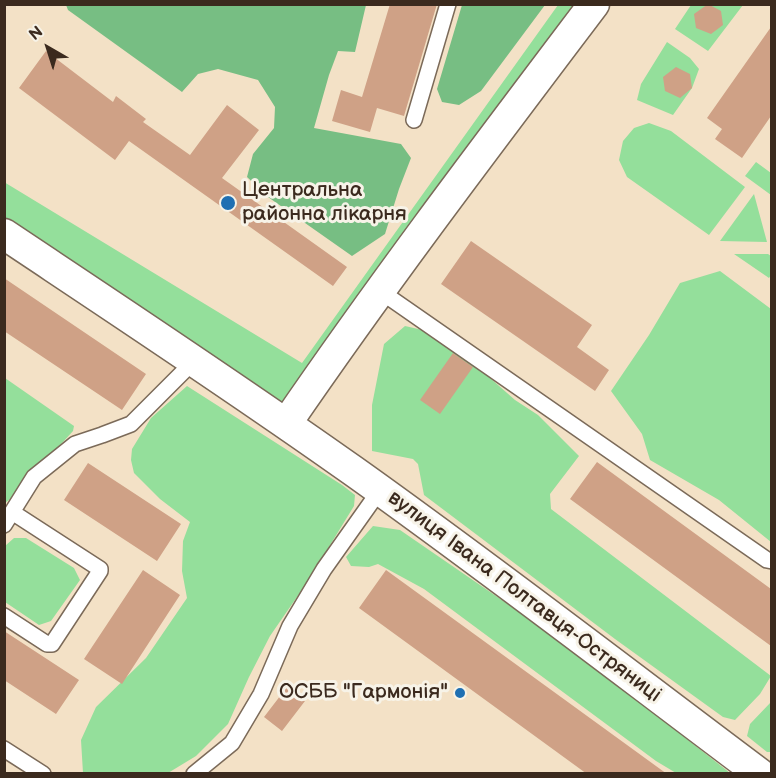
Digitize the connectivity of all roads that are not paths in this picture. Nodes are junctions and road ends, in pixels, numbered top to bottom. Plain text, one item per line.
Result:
1 (448, 4) edge
2 (594, 4) edge
3 (414, 120) dead end
4 (4, 234) edge
5 (380, 291) junction
6 (194, 361) junction
7 (286, 424) junction
8 (380, 490) junction
9 (8, 519) edge
10 (771, 561) edge
11 (4, 616) edge
12 (4, 749) edge
13 (44, 774) edge
14 (194, 774) edge
15 (760, 774) edge

1 - 3 lane
2 - 5 street
4 - 6 street, вулиця Івана Полтавця-Остряниці
5 - 7 street
5 - 10 lane
6 - 7 street, вулиця Івана Полтавця-Остряниці
6 - 9 lane
7 - 8 street, вулиця Івана Полтавця-Остряниці
8 - 14 lane
8 - 15 street, вулиця Івана Полтавця-Остряниці
9 - 11 lane
12 - 13 lane

